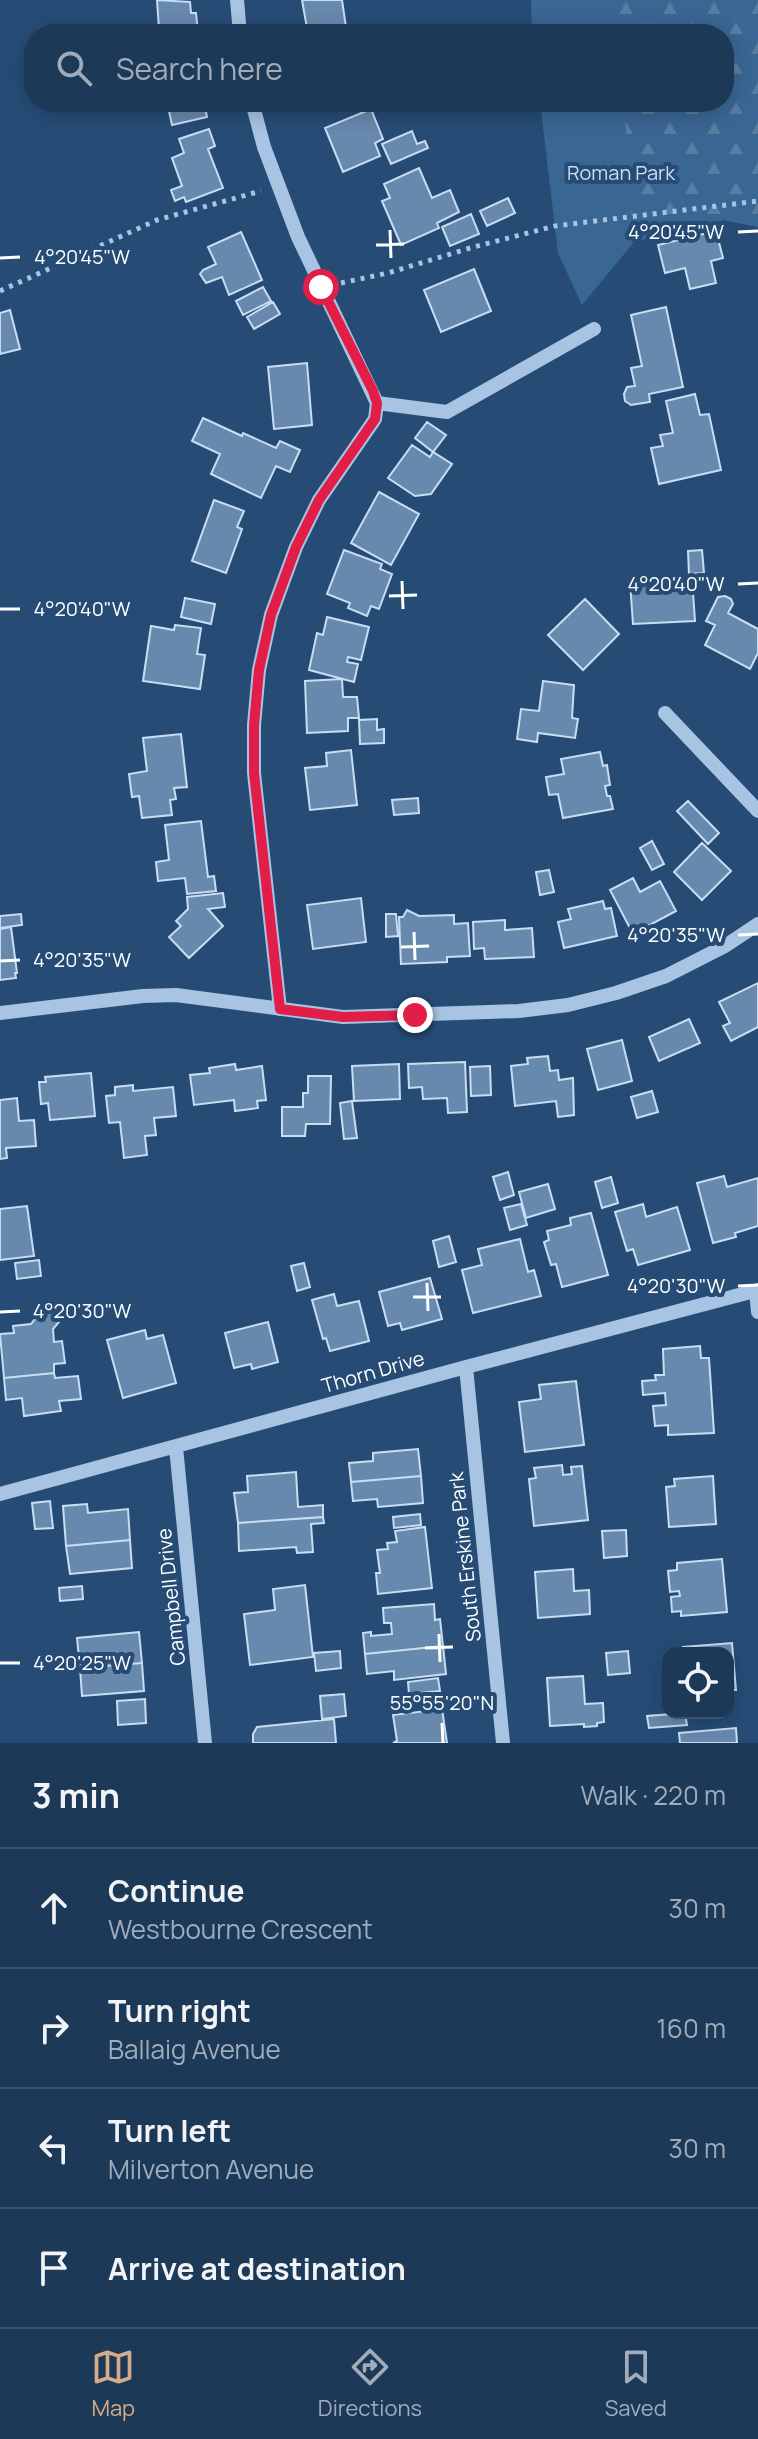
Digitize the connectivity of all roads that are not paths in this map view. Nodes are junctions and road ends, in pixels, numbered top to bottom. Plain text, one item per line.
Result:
1 (237, 0) edge
2 (239, 24) edge
3 (255, 112) edge
4 (594, 329) dead end
5 (377, 403) junction
6 (665, 713) dead end
7 (758, 811) edge
8 (758, 924) edge
9 (280, 1009) junction
10 (0, 1013) edge
11 (757, 1291) edge
12 (758, 1312) edge
13 (466, 1367) junction
14 (176, 1447) junction
15 (0, 1494) edge
16 (205, 1743) edge
17 (503, 1743) edge

1 - 2 street
3 - 5 street
4 - 5 street
5 - 9 street
6 - 7 street
8 - 9 street
9 - 10 street
11 - 12 street
11 - 13 street, Thorn Drive
13 - 14 street, Thorn Drive
13 - 17 street, South Erskine Park
14 - 15 street, Thorn Drive
14 - 16 street, Campbell Drive

